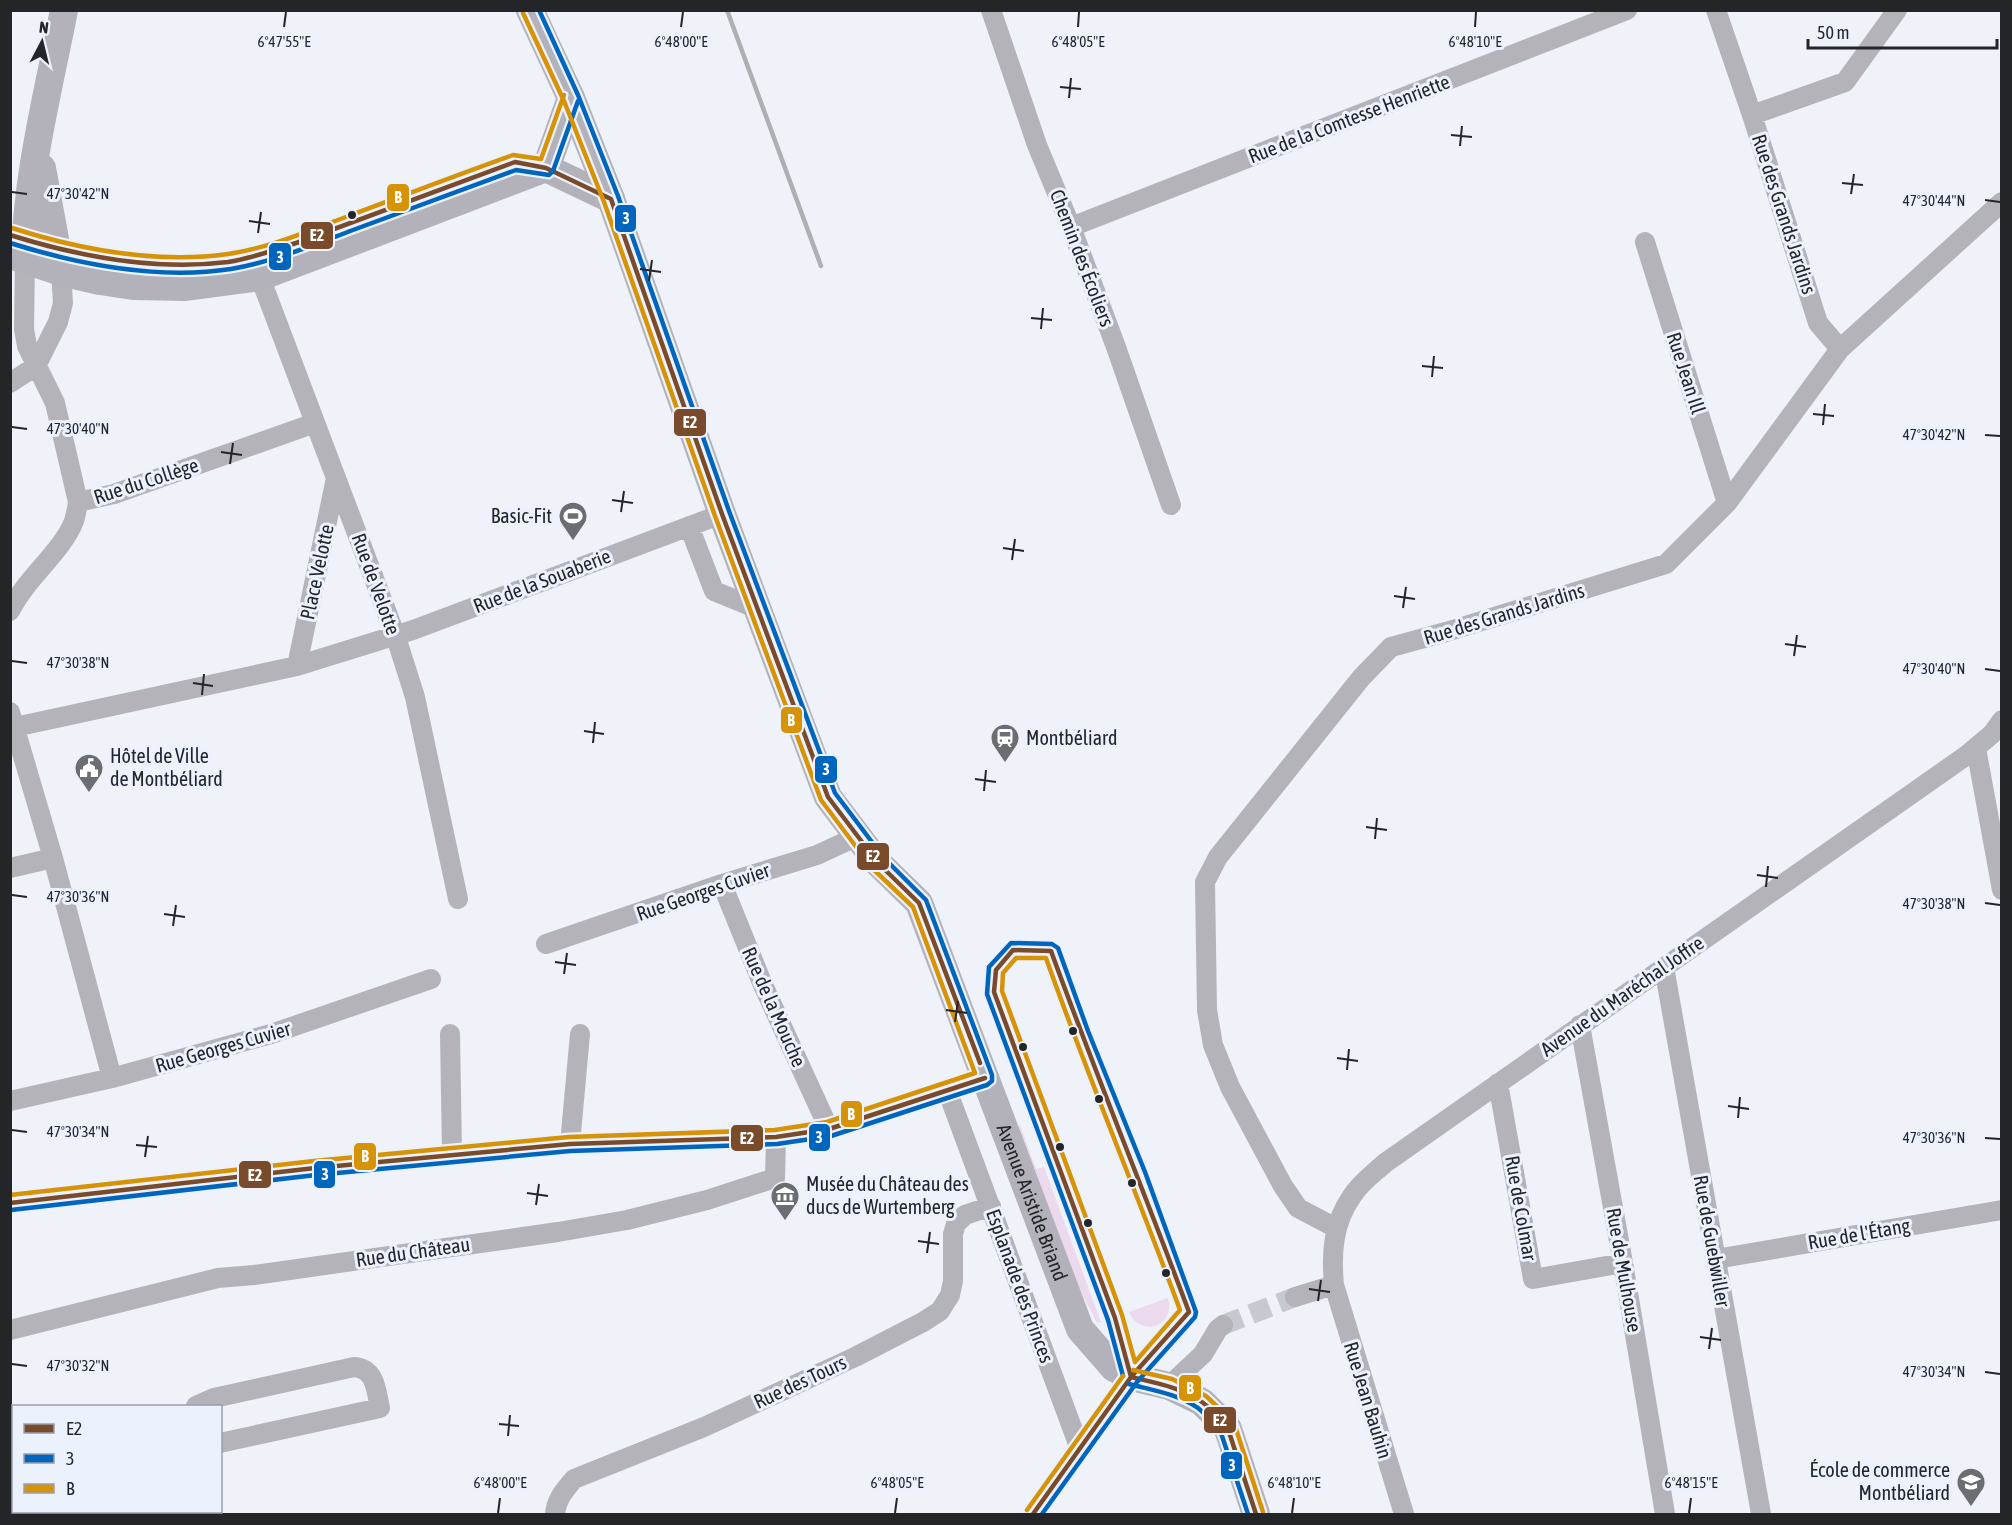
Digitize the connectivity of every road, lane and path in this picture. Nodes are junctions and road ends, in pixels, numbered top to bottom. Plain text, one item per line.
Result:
1 (64, 10) edge
2 (530, 10) edge
3 (991, 10) edge
4 (1628, 10) edge
5 (1716, 10) edge
6 (1897, 10) edge
7 (571, 98) junction
8 (1752, 115) junction
9 (38, 142) junction
10 (546, 168) junction
11 (10, 182) edge
12 (611, 199) junction
13 (2001, 202) edge
14 (1071, 227) junction
15 (1645, 242) dead end
16 (18, 258) edge
17 (61, 272) junction
18 (260, 278) junction
19 (1840, 349) junction
20 (36, 366) junction
21 (10, 383) edge
22 (315, 423) junction
23 (336, 478) junction
24 (78, 502) junction
25 (1727, 503) junction
26 (1171, 505) dead end
27 (722, 514) junction
28 (689, 526) junction
29 (758, 609) junction
30 (10, 610) edge
31 (395, 634) junction
32 (297, 666) junction
33 (13, 719) edge
34 (2001, 720) edge
35 (1976, 748) junction
36 (858, 836) junction
37 (53, 858) junction
38 (10, 868) edge
39 (722, 884) junction
40 (2001, 890) edge
41 (458, 900) dead end
42 (546, 944) dead end
43 (1664, 967) junction
44 (431, 979) dead end
45 (1580, 1025) junction
46 (450, 1034) dead end
47 (580, 1034) dead end
48 (112, 1078) junction
49 (986, 1078) junction
50 (1498, 1083) junction
51 (947, 1090) junction
52 (10, 1101) edge
53 (829, 1129) junction
54 (776, 1137) junction
55 (570, 1144) junction
56 (453, 1154) junction
57 (10, 1203) edge
58 (991, 1206) junction
59 (2001, 1210) edge
60 (1336, 1228) junction
61 (1716, 1258) junction
62 (1623, 1263) junction
63 (1334, 1285) junction
64 (1295, 1297) tunnel mouth
65 (1223, 1325) tunnel mouth
66 (10, 1330) edge
67 (1131, 1377) junction
68 (1169, 1386) junction
69 (200, 1405) edge
70 (222, 1443) edge
71 (1080, 1449) junction
72 (555, 1515) edge
73 (1033, 1515) edge
74 (1256, 1515) edge
75 (1404, 1515) edge
76 (1665, 1515) edge
77 (1761, 1515) edge

1 - 9 main road
2 - 7 main road, Avenue Aristide Briand
3 - 14 street, Chemin des Écoliers
4 - 14 street, Rue de la Comtesse Henriette
5 - 8 street, Rue des Grands Jardins
6 - 8 street
7 - 10 main road
7 - 12 main road, Avenue Aristide Briand
8 - 19 street, Rue des Grands Jardins
9 - 11 main road
9 - 16 main road
9 - 17 main road
10 - 12 main road
10 - 18 main road
12 - 27 main road, Avenue Aristide Briand
13 - 19 street
14 - 26 street, Chemin des Écoliers
15 - 25 street, Rue Jean Ill
16 - 17 main road
16 - 20 street
17 - 18 main road
17 - 20 street
18 - 22 street, Rue de Velotte
19 - 25 street, Rue des Grands Jardins
20 - 21 street
20 - 24 street
22 - 23 street, Rue de Velotte
22 - 24 street, Rue du Collège
23 - 31 street, Rue de Velotte
23 - 32 street, Place Velotte
24 - 30 street
25 - 60 street, Rue des Grands Jardins
27 - 28 street, Rue de la Souaberie
27 - 29 main road, Avenue Aristide Briand
28 - 29 street
28 - 31 street, Rue de la Souaberie
29 - 36 main road, Avenue Aristide Briand
31 - 32 street, Rue de la Souaberie
31 - 41 street, Rue de Velotte
32 - 33 street, Rue de la Souaberie
33 - 37 street
34 - 35 street, Avenue du Maréchal Joffre
35 - 40 street
35 - 43 street, Avenue du Maréchal Joffre
36 - 39 street, Rue Georges Cuvier
36 - 49 main road, Avenue Aristide Briand
37 - 38 street
37 - 48 street
39 - 42 street, Rue Georges Cuvier
39 - 53 street, Rue de la Mouche
43 - 45 street, Avenue du Maréchal Joffre
43 - 61 street, Rue de Guebwiller
44 - 48 street, Rue Georges Cuvier
45 - 50 street, Avenue du Maréchal Joffre
45 - 62 street, Rue de Mulhouse
46 - 56 street
47 - 55 street
48 - 52 street, Rue Georges Cuvier
49 - 51 street
49 - 67 main road, Avenue Aristide Briand
50 - 60 street, Avenue du Maréchal Joffre
50 - 62 street, Rue de Colmar
51 - 53 street
51 - 58 street, Esplanade des Princes
53 - 54 street
54 - 55 street
54 - 66 street, Rue du Château
55 - 56 street
56 - 57 street
58 - 71 street, Esplanade des Princes
58 - 72 street, Rue des Tours
59 - 61 street, Rue de l'Étang
60 - 63 street, Avenue du Maréchal Joffre
61 - 77 street, Rue de Guebwiller
62 - 76 street, Rue de Mulhouse
63 - 64 street
63 - 75 street, Rue Jean Bauhin
65 - 68 street
67 - 68 main road, Avenue Aristide Briand
67 - 71 street
68 - 74 main road, Avenue Aristide Briand
69 - 70 street
71 - 73 street

